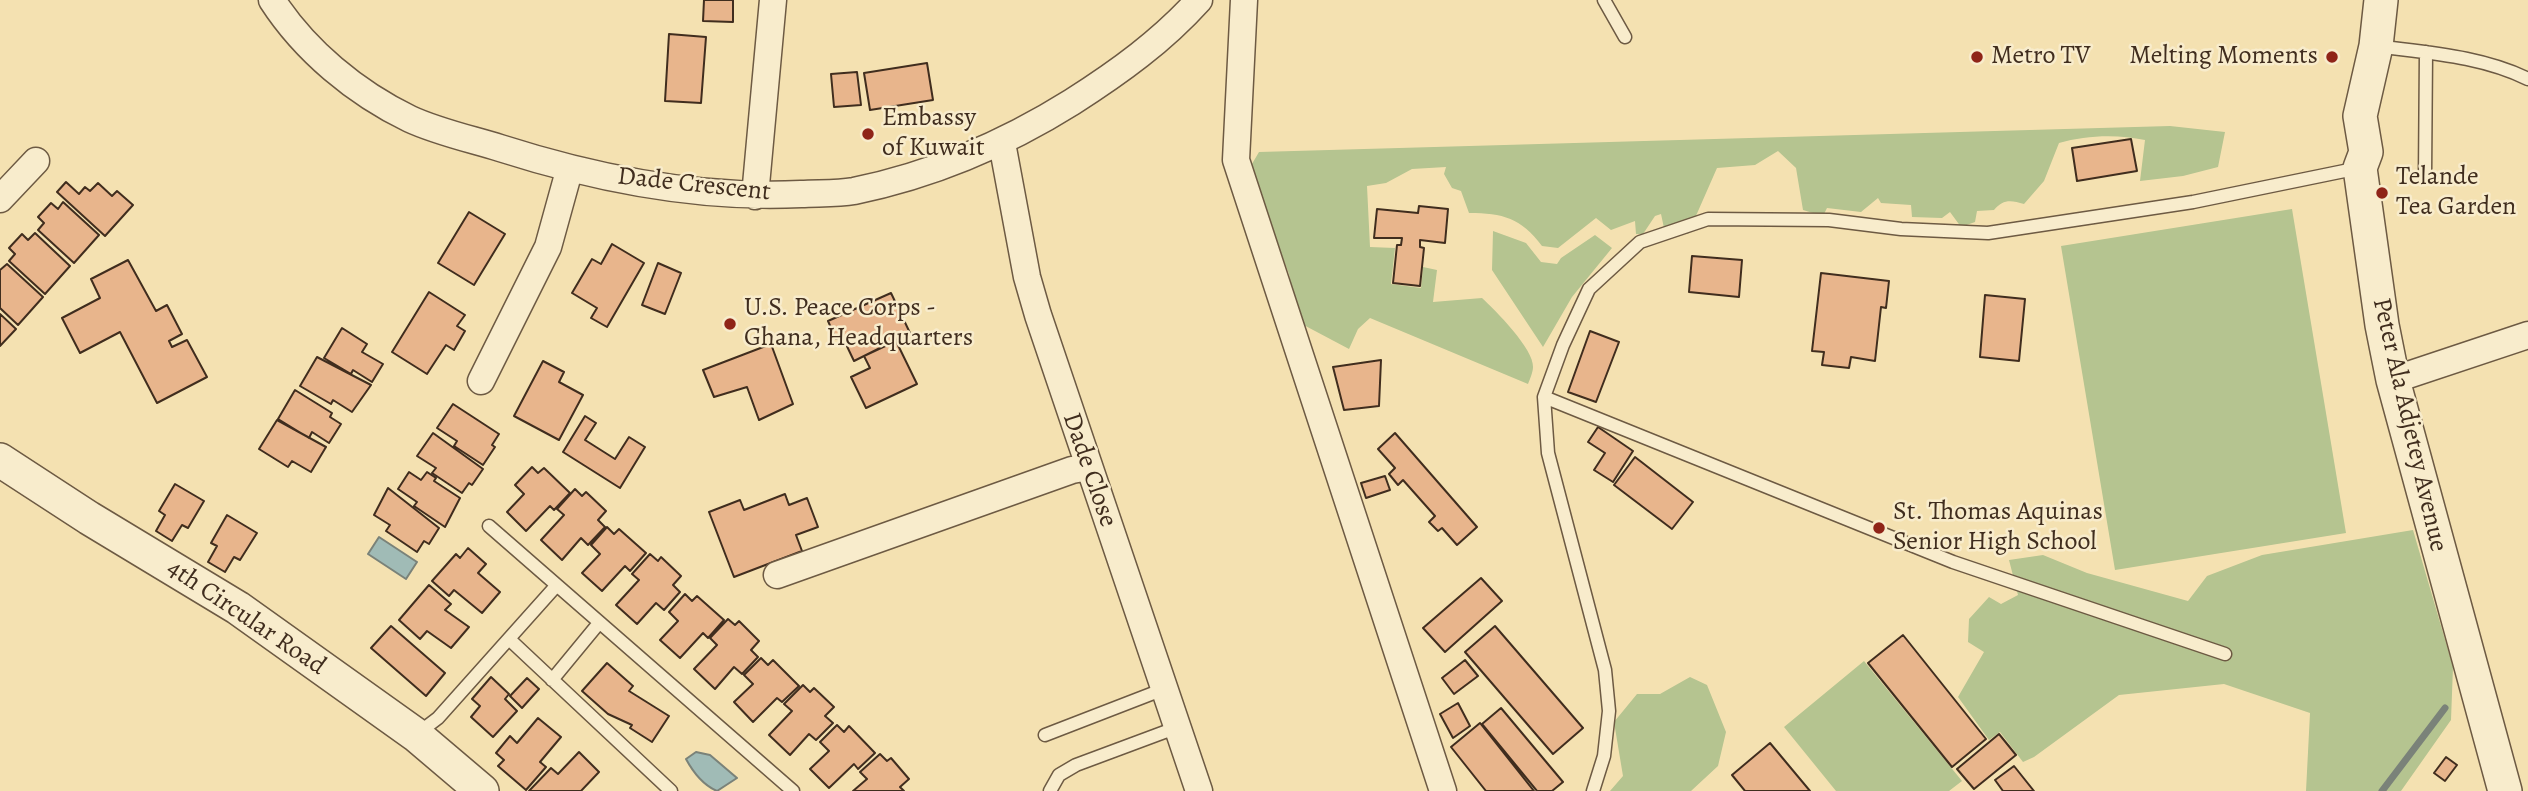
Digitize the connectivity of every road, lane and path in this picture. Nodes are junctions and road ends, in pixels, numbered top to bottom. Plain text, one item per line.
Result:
1 (272, 0) edge
2 (773, 0) edge
3 (1199, 0) edge
4 (1244, 0) edge
5 (1604, 0) edge
6 (2381, 0) edge
7 (1625, 37) dead end
8 (2376, 46) junction
9 (2426, 52) junction
10 (2528, 79) edge
11 (1002, 143) junction
12 (36, 161) dead end
13 (2360, 168) junction
14 (569, 171) junction
15 (2425, 176) dead end
16 (755, 196) junction
17 (0, 199) edge
18 (2528, 335) edge
19 (2393, 380) junction
20 (481, 381) dead end
21 (1544, 397) junction
22 (0, 460) edge
23 (1088, 467) junction
24 (489, 526) dead end
25 (777, 575) dead end
26 (556, 586) junction
27 (598, 623) junction
28 (509, 639) junction
29 (2225, 654) dead end
30 (552, 680) junction
31 (1164, 689) junction
32 (1178, 727) junction
33 (415, 735) junction
34 (1045, 735) dead end
35 (480, 790) edge
36 (671, 791) edge
37 (793, 791) edge
38 (1049, 791) edge
39 (1199, 791) edge
40 (1443, 791) edge
41 (1593, 791) edge
42 (2505, 791) edge

1 - 14 street, Dade Crescent
2 - 16 street
3 - 11 street, Dade Crescent
4 - 40 street
5 - 7 lane
6 - 8 street, Peter Ala Adjetey Avenue
8 - 9 lane
8 - 13 street, Peter Ala Adjetey Avenue
9 - 10 lane
9 - 15 lane
11 - 16 street, Dade Crescent
11 - 23 street, Dade Close
12 - 17 street
13 - 19 street, Peter Ala Adjetey Avenue
13 - 21 lane
14 - 16 street, Dade Crescent
14 - 20 street
18 - 19 street
19 - 42 street, Peter Ala Adjetey Avenue
21 - 29 lane
21 - 41 lane
22 - 33 street, 4th Circular Road
23 - 25 street
23 - 31 street, Dade Close
24 - 26 lane
26 - 27 lane
26 - 28 lane
27 - 30 lane
27 - 37 lane
28 - 30 lane
28 - 33 lane
30 - 36 lane
31 - 32 street, Dade Close
31 - 34 lane
32 - 38 lane
32 - 39 street, Dade Close
33 - 35 street, 4th Circular Road

